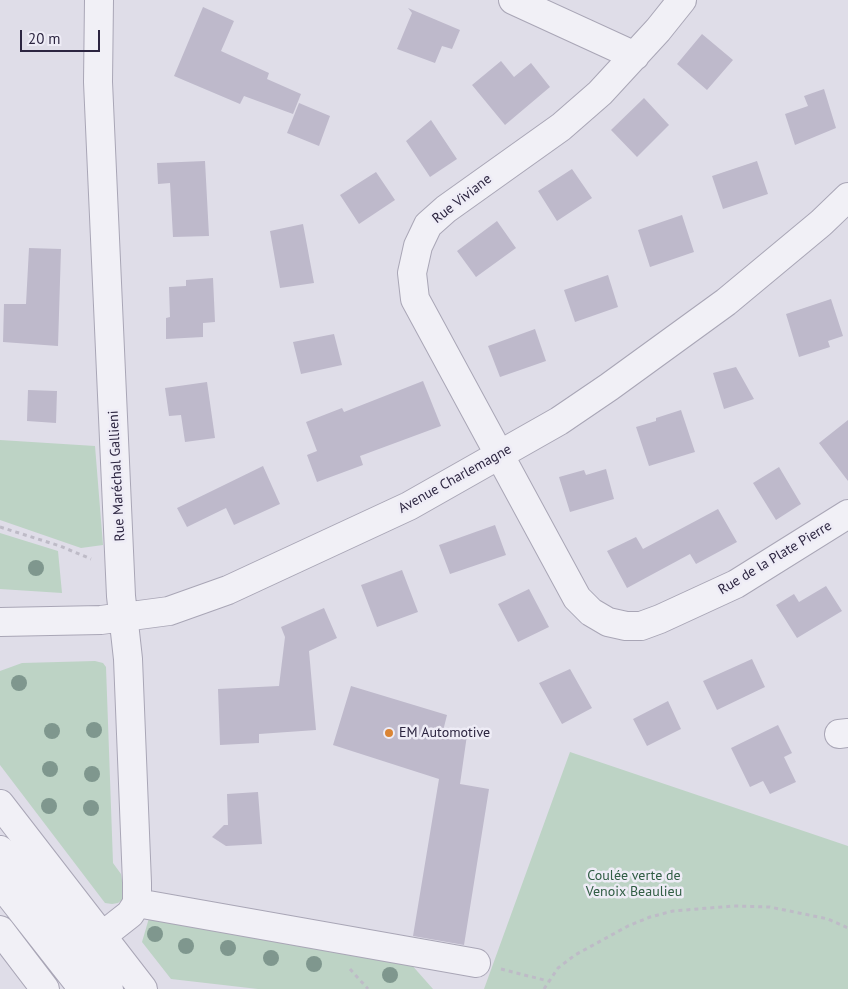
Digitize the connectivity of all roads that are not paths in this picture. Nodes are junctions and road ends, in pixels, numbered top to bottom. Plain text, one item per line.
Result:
1 (99, 0) edge
2 (513, 0) edge
3 (682, 0) edge
4 (635, 56) junction
5 (848, 197) edge
6 (501, 455) junction
7 (848, 514) edge
8 (124, 618) junction
9 (0, 622) edge
10 (0, 804) edge
11 (0, 850) edge
12 (0, 883) edge
13 (137, 903) junction
14 (0, 930) edge
15 (102, 936) junction
16 (476, 963) road end
17 (45, 989) edge
18 (83, 989) edge
19 (109, 989) edge
20 (143, 989) edge

1 - 8 street, Rue Maréchal Gallieni
2 - 4 street
3 - 4 street, Rue Viviane
4 - 6 street, Rue Viviane
5 - 6 street, Avenue Charlemagne
6 - 7 street, Rue de la Plate Pierre
6 - 8 street, Avenue Charlemagne
8 - 9 street, Avenue Charlemagne
8 - 13 street, Rue Maréchal Gallieni
10 - 15 street
11 - 19 street
12 - 18 street
13 - 15 street
13 - 16 street
14 - 17 street
15 - 20 street

